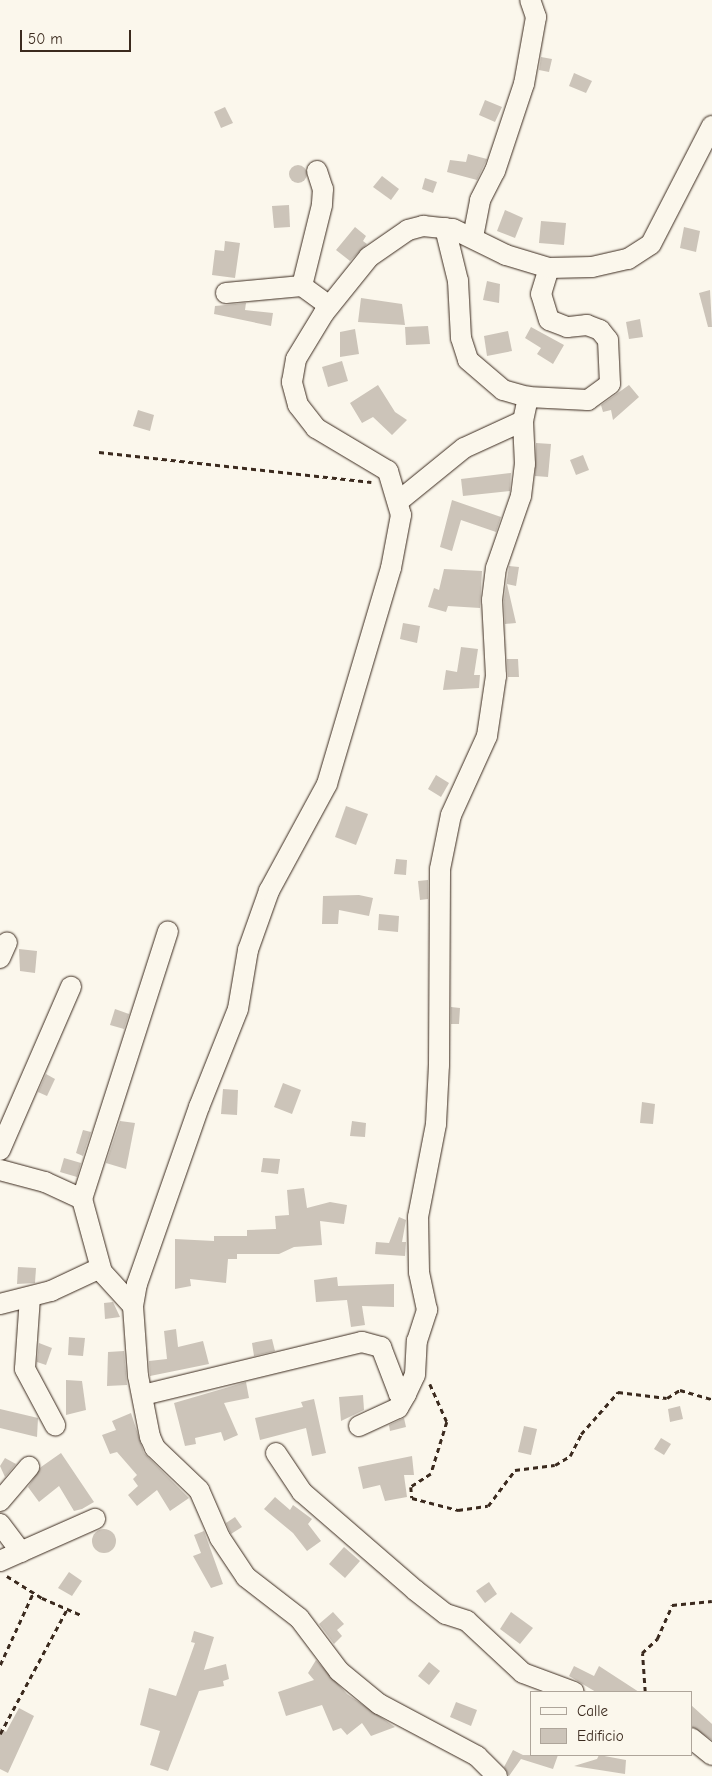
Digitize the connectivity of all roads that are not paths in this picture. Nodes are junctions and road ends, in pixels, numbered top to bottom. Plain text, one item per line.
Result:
1 (530, 0) edge
2 (712, 126) edge
3 (317, 171) dead end
4 (445, 228) junction
5 (473, 237) junction
6 (548, 268) junction
7 (302, 286) junction
8 (226, 293) dead end
9 (330, 306) junction
10 (528, 397) junction
11 (523, 421) junction
12 (398, 492) junction
13 (168, 930) dead end
14 (71, 987) dead end
15 (0, 1150) edge
16 (0, 1170) edge
17 (82, 1199) junction
18 (100, 1268) junction
19 (30, 1297) junction
20 (0, 1304) edge
21 (133, 1306) junction
22 (406, 1394) junction
23 (143, 1395) junction
24 (55, 1425) dead end
25 (359, 1426) dead end
26 (276, 1453) dead end
27 (29, 1467) dead end
28 (0, 1501) edge
29 (95, 1519) dead end
30 (0, 1524) edge
31 (21, 1552) junction
32 (0, 1561) edge
33 (571, 1691) edge
34 (692, 1739) edge
35 (712, 1754) edge
36 (497, 1776) edge

1 - 5 street
2 - 6 street
3 - 7 street
4 - 5 street
4 - 9 street
4 - 10 street
5 - 6 street
6 - 10 street
7 - 8 street
7 - 9 street
9 - 12 street
10 - 11 street
11 - 12 street
11 - 22 street
12 - 21 street
13 - 17 street
14 - 15 street
16 - 17 street
17 - 18 street
18 - 19 street
18 - 21 street
19 - 20 street
19 - 24 street
21 - 23 street
22 - 23 street
22 - 25 street
23 - 36 street
26 - 33 street
27 - 28 street
29 - 31 street
30 - 31 street
31 - 32 street
34 - 35 street

